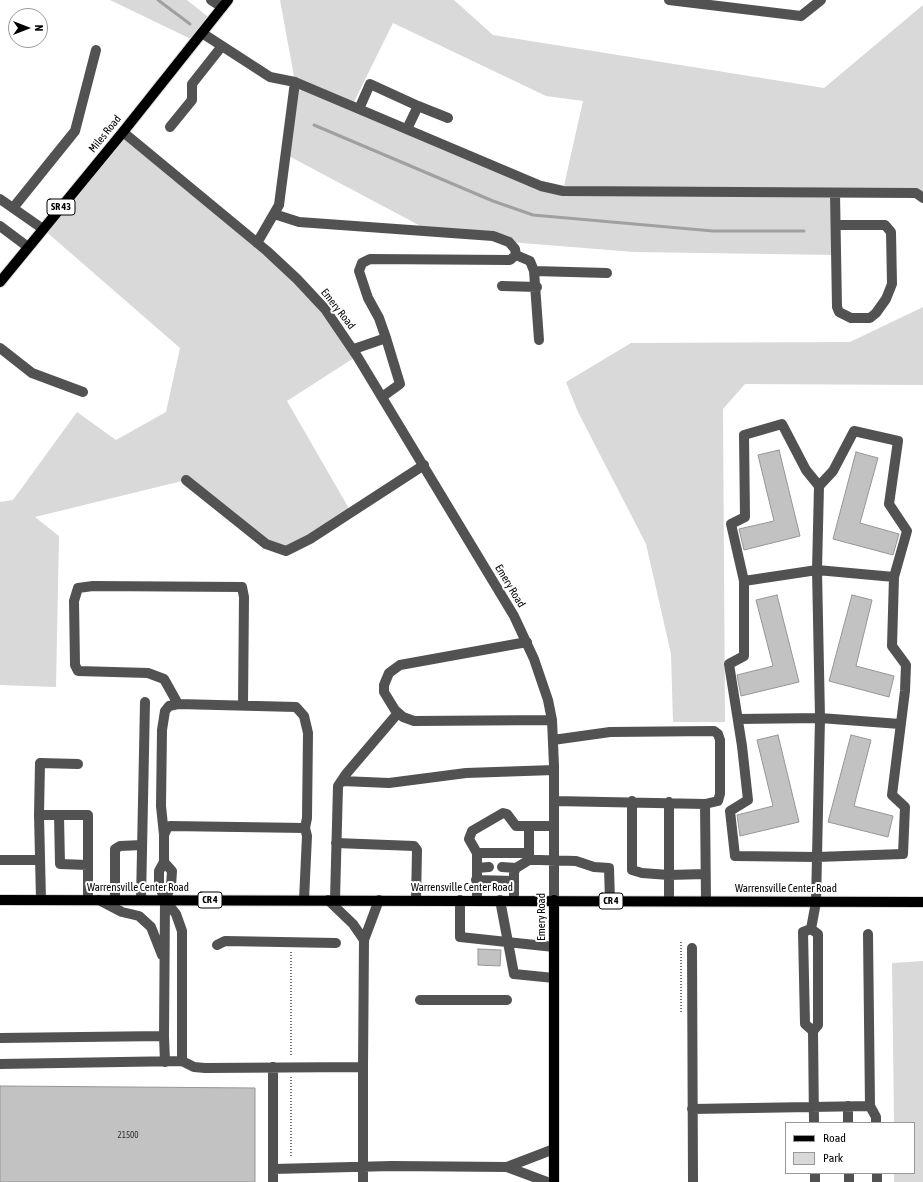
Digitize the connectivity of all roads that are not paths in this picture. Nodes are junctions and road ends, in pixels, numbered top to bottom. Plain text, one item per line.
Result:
1 (211, 0) edge
2 (669, 0) edge
3 (820, 0) edge
4 (225, 3) edge
5 (202, 33) junction
6 (222, 46) junction
7 (96, 50) dead end
8 (296, 82) junction
9 (418, 106) junction
10 (359, 108) junction
11 (448, 118) dead end
12 (170, 127) dead end
13 (407, 129) junction
14 (123, 132) junction
15 (835, 193) junction
16 (923, 198) edge
17 (0, 199) edge
18 (13, 208) junction
19 (274, 214) junction
20 (836, 225) junction
21 (0, 226) edge
22 (43, 229) junction
23 (256, 243) junction
24 (28, 247) junction
25 (516, 255) junction
26 (534, 271) junction
27 (607, 273) dead end
28 (0, 282) edge
29 (502, 286) dead end
30 (537, 287) junction
31 (386, 338) junction
32 (539, 340) dead end
33 (0, 348) edge
34 (354, 350) junction
35 (83, 392) dead end
36 (382, 397) junction
37 (424, 466) junction
38 (186, 480) dead end
39 (819, 486) junction
40 (817, 570) junction
41 (894, 577) junction
42 (744, 581) junction
43 (527, 642) junction
44 (144, 702) dead end
45 (178, 704) junction
46 (243, 705) junction
47 (398, 713) junction
48 (820, 718) junction
49 (738, 719) junction
50 (552, 720) junction
51 (900, 724) junction
52 (554, 740) junction
53 (78, 764) dead end
54 (554, 770) junction
55 (342, 781) junction
56 (554, 801) junction
57 (632, 802) junction
58 (669, 802) junction
59 (705, 804) junction
60 (39, 815) junction
61 (59, 815) junction
62 (529, 826) junction
63 (554, 826) junction
64 (305, 828) junction
65 (164, 835) junction
66 (336, 843) junction
67 (142, 845) junction
68 (477, 853) junction
69 (529, 857) junction
70 (817, 857) junction
71 (0, 860) edge
72 (40, 860) junction
73 (554, 860) junction
74 (88, 865) junction
75 (489, 867) dead end
76 (477, 868) junction
77 (502, 868) dead end
78 (516, 868) junction
79 (705, 874) junction
80 (669, 875) junction
81 (476, 880) junction
82 (514, 880) junction
83 (0, 900) edge
84 (41, 900) junction
85 (88, 900) junction
86 (99, 900) junction
87 (115, 900) junction
88 (141, 900) junction
89 (165, 900) junction
90 (304, 900) junction
91 (331, 900) junction
92 (379, 900) junction
93 (416, 900) junction
94 (460, 900) junction
95 (500, 900) junction
96 (514, 900) junction
97 (554, 900) junction
98 (477, 901) junction
99 (610, 901) junction
100 (669, 901) junction
101 (706, 901) junction
102 (816, 902) junction
103 (923, 902) edge
104 (811, 929) junction
105 (868, 934) dead end
106 (364, 940) junction
107 (507, 941) junction
108 (336, 943) dead end
109 (217, 945) dead end
110 (554, 947) junction
111 (692, 948) dead end
112 (164, 962) junction
113 (554, 978) junction
114 (420, 1000) dead end
115 (507, 1000) dead end
116 (813, 1031) junction
117 (164, 1036) junction
118 (0, 1038) edge
119 (182, 1061) junction
120 (165, 1062) junction
121 (0, 1064) edge
122 (273, 1067) junction
123 (363, 1067) junction
124 (814, 1106) junction
125 (848, 1106) junction
126 (870, 1106) junction
127 (692, 1109) junction
128 (814, 1122) edge
129 (848, 1122) edge
130 (876, 1122) edge
131 (554, 1149) junction
132 (363, 1167) junction
133 (507, 1167) junction
134 (273, 1169) junction
135 (273, 1182) edge
136 (363, 1182) edge
137 (547, 1182) edge
138 (554, 1182) edge
139 (693, 1182) edge

1 - 4 street
2 - 3 street
4 - 5 main road, Miles Road / SR 43
5 - 6 street
5 - 14 main road, Miles Road / SR 43
6 - 8 street
6 - 12 street
7 - 18 street
8 - 10 street
8 - 19 street
9 - 10 street
9 - 11 street
9 - 13 street
10 - 13 street
13 - 15 street
14 - 22 main road, Miles Road / SR 43
14 - 23 street, Emery Road
15 - 16 street
15 - 20 street
17 - 18 street
18 - 22 street
19 - 23 street
19 - 25 street
20 - 20 street
21 - 24 street
22 - 24 main road, Miles Road / SR 43
23 - 34 street, Emery Road
24 - 28 main road, Miles Road / SR 43
25 - 26 street
25 - 31 street
26 - 27 street
26 - 30 street
29 - 30 street
30 - 32 street
31 - 34 street
31 - 36 street
33 - 35 street
34 - 36 street, Emery Road
36 - 37 street, Emery Road
37 - 38 street
37 - 43 street, Emery Road
39 - 40 street
39 - 41 street
39 - 42 street
40 - 41 street
40 - 42 street
40 - 48 street
41 - 51 street
42 - 49 street
43 - 47 street
43 - 50 street, Emery Road
44 - 67 street
45 - 46 street
45 - 46 street
45 - 65 street
46 - 64 street
47 - 50 street
47 - 55 street
48 - 49 street
48 - 51 street
48 - 70 street
49 - 70 street
50 - 52 street, Emery Road
51 - 70 street
52 - 54 street, Emery Road
52 - 59 street
53 - 60 street
54 - 55 street
54 - 56 street, Emery Road
55 - 66 street
56 - 57 street
56 - 63 street, Emery Road
57 - 58 street
57 - 80 street
58 - 59 street
58 - 80 street
59 - 79 street
60 - 61 street
60 - 72 street
61 - 74 street
61 - 74 street
62 - 63 street
62 - 68 street
62 - 69 street
63 - 73 street, Emery Road
64 - 65 street
64 - 90 street
65 - 89 street
66 - 91 street
66 - 93 street
67 - 87 street
67 - 88 street
68 - 69 street
68 - 76 street
69 - 73 street
69 - 78 street
70 - 102 street
71 - 72 street
72 - 84 street
73 - 97 street, Emery Road
73 - 99 street
74 - 85 street
75 - 76 street
76 - 81 street
77 - 78 street
78 - 82 street
79 - 80 street
79 - 101 street
80 - 100 street
81 - 82 street
81 - 98 street
82 - 96 street
83 - 84 main road, Warrensville Center Road / CR 4
84 - 85 main road, Warrensville Center Road / CR 4
85 - 86 main road, Warrensville Center Road / CR 4
86 - 87 main road, Warrensville Center Road / CR 4
86 - 112 street
87 - 88 main road, Warrensville Center Road / CR 4
88 - 89 main road, Warrensville Center Road / CR 4
89 - 90 main road, Warrensville Center Road / CR 4
89 - 112 street
89 - 119 street
90 - 91 main road, Warrensville Center Road / CR 4
91 - 92 main road, Warrensville Center Road / CR 4
91 - 106 street
92 - 93 main road, Warrensville Center Road / CR 4
92 - 106 street
93 - 94 main road, Warrensville Center Road / CR 4
94 - 98 main road, Warrensville Center Road / CR 4
94 - 107 street
95 - 96 main road, Warrensville Center Road / CR 4
95 - 98 main road, Warrensville Center Road / CR 4
95 - 107 street
96 - 97 main road, Warrensville Center Road / CR 4
97 - 99 main road, Warrensville Center Road / CR 4
97 - 110 main road, Emery Road
99 - 100 main road, Warrensville Center Road / CR 4
100 - 101 main road, Warrensville Center Road / CR 4
101 - 102 main road, Warrensville Center Road / CR 4
102 - 103 main road, Warrensville Center Road / CR 4
102 - 104 street
104 - 116 street
104 - 116 street
105 - 126 street
106 - 123 street
107 - 110 street
107 - 113 street
108 - 109 street
110 - 113 main road, Emery Road
111 - 127 street
112 - 117 street
113 - 131 main road, Emery Road
114 - 115 street
116 - 124 street
117 - 118 street
117 - 120 street
119 - 120 street
119 - 122 street
120 - 121 street
122 - 123 street
122 - 134 street
123 - 132 street
124 - 125 street
124 - 127 street
124 - 128 street
125 - 126 street
125 - 129 street
126 - 130 street
127 - 139 street
131 - 133 street
131 - 138 main road, Emery Road
132 - 133 street
132 - 134 street
132 - 136 street
133 - 137 street
134 - 135 street

